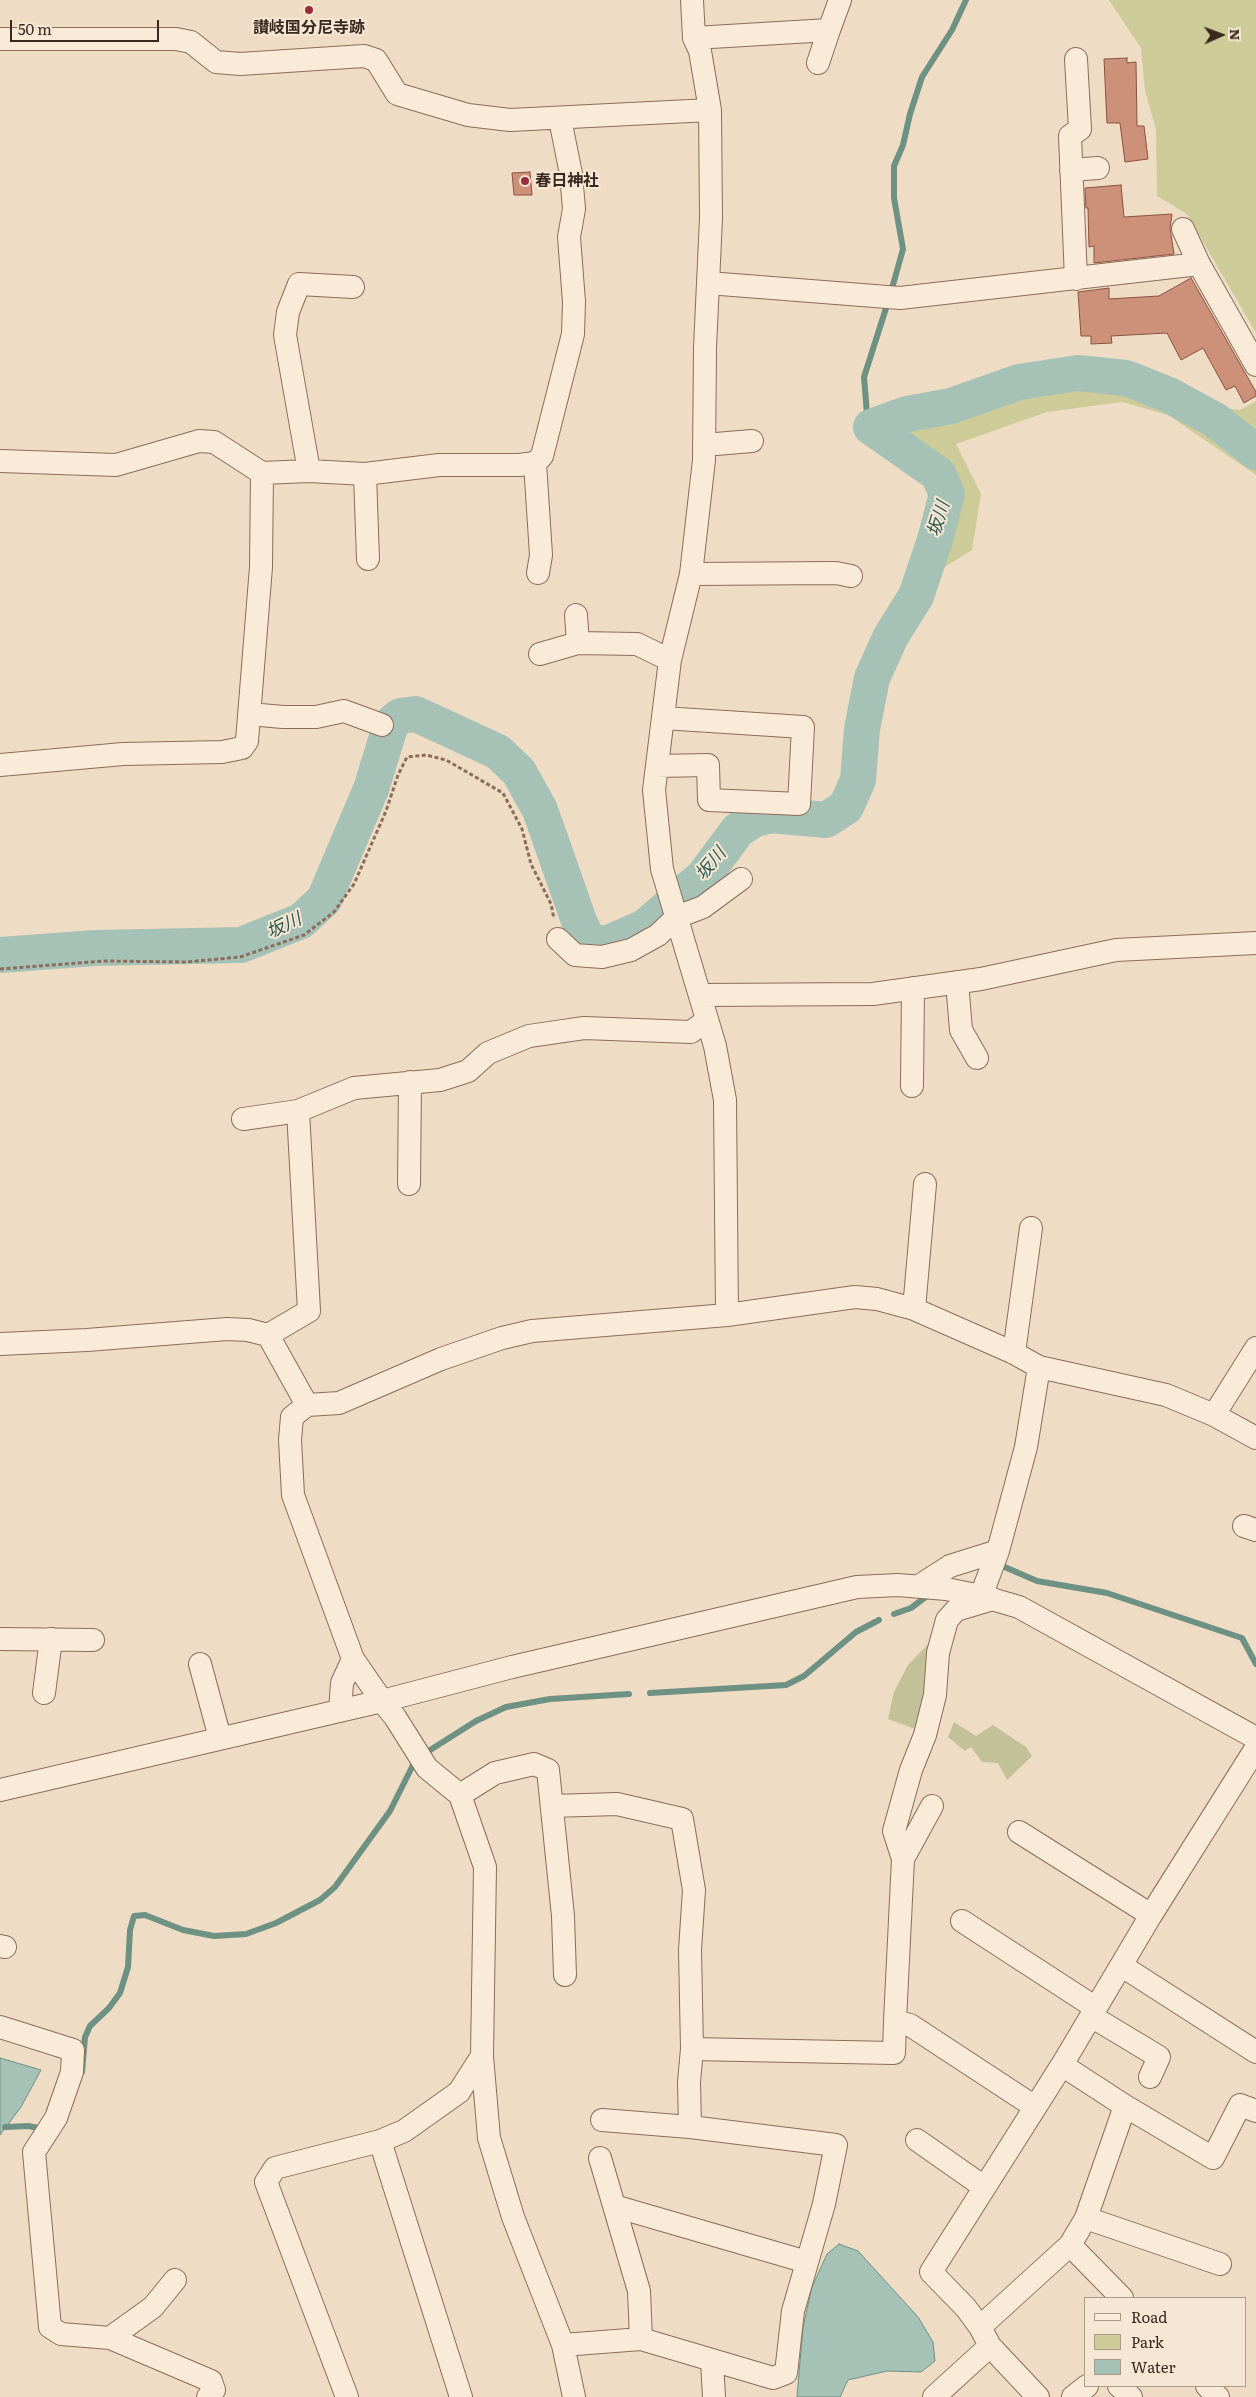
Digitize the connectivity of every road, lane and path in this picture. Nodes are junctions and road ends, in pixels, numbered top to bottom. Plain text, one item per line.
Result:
1 (692, 0) edge
2 (840, 0) edge
3 (829, 30) junction
4 (694, 38) junction
5 (0, 39) edge
6 (1076, 59) dead end
7 (818, 63) dead end
8 (710, 110) junction
9 (560, 119) junction
10 (1098, 168) dead end
11 (1071, 170) junction
12 (1183, 229) dead end
13 (1199, 264) junction
14 (1076, 279) junction
15 (708, 283) junction
16 (353, 286) dead end
17 (1256, 365) edge
18 (752, 442) dead end
19 (704, 445) junction
20 (0, 461) edge
21 (535, 463) junction
22 (308, 471) junction
23 (262, 474) junction
24 (365, 474) junction
25 (368, 559) dead end
26 (538, 573) dead end
27 (691, 574) junction
28 (851, 576) dead end
29 (576, 615) dead end
30 (578, 643) junction
31 (540, 654) dead end
32 (670, 660) junction
33 (249, 714) junction
34 (663, 718) junction
35 (382, 725) dead end
36 (0, 765) edge
37 (657, 766) junction
38 (741, 879) dead end
39 (674, 905) junction
40 (558, 939) joint
41 (1256, 943) edge
42 (0, 969) edge
43 (957, 982) junction
44 (913, 988) junction
45 (700, 995) junction
46 (707, 1020) junction
47 (977, 1058) dead end
48 (410, 1082) junction
49 (912, 1086) dead end
50 (298, 1111) junction
51 (243, 1118) dead end
52 (409, 1184) dead end
53 (925, 1184) dead end
54 (1031, 1228) dead end
55 (914, 1309) junction
56 (728, 1315) junction
57 (268, 1335) junction
58 (0, 1344) edge
59 (1014, 1353) junction
60 (1253, 1359) edge
61 (1039, 1367) junction
62 (307, 1405) junction
63 (1214, 1415) junction
64 (1256, 1438) edge
65 (998, 1551) junction
66 (919, 1586) junction
67 (987, 1597) junction
68 (0, 1639) edge
69 (51, 1639) junction
70 (93, 1640) dead end
71 (353, 1659) junction
72 (200, 1664) dead end
73 (44, 1693) dead end
74 (382, 1702) junction
75 (340, 1711) junction
76 (220, 1738) junction
77 (1256, 1738) edge
78 (1256, 1748) edge
79 (0, 1790) edge
80 (460, 1795) junction
81 (552, 1806) junction
82 (932, 1806) dead end
83 (901, 1811) junction
84 (920, 1826) junction
85 (1019, 1832) dead end
86 (903, 1859) junction
87 (1151, 1915) junction
88 (962, 1921) dead end
89 (1122, 1966) junction
90 (565, 1975) dead end
91 (1094, 2012) junction
92 (895, 2021) junction
93 (0, 2027) edge
94 (692, 2049) junction
95 (1256, 2052) edge
96 (482, 2056) junction
97 (1062, 2065) junction
98 (1150, 2077) dead end
99 (1125, 2106) junction
100 (1035, 2107) junction
101 (1256, 2111) edge
102 (602, 2120) dead end
103 (690, 2127) junction
104 (917, 2140) dead end
105 (380, 2141) junction
106 (600, 2158) dead end
107 (984, 2187) junction
108 (614, 2206) junction
109 (1086, 2218) junction
110 (1070, 2244) junction
111 (807, 2262) junction
112 (1220, 2264) dead end
113 (175, 2280) dead end
114 (1121, 2297) edge
115 (985, 2337) junction
116 (110, 2338) junction
117 (641, 2339) junction
118 (563, 2345) junction
119 (712, 2361) junction
120 (1086, 2387) edge
121 (1120, 2387) edge
122 (1208, 2387) edge
123 (208, 2397) edge
124 (347, 2397) edge
125 (461, 2397) edge
126 (574, 2397) edge
127 (714, 2397) edge
128 (934, 2397) edge
129 (1038, 2397) edge
130 (1073, 2397) edge
131 (1130, 2397) edge
132 (1218, 2397) edge

1 - 4 street
2 - 3 street
3 - 4 street
3 - 7 street
4 - 8 street
5 - 9 street
6 - 11 street
8 - 9 street
8 - 15 street
9 - 21 street
10 - 11 street
11 - 14 street
12 - 13 street
13 - 14 street
13 - 17 street
14 - 15 street
15 - 19 street
16 - 22 street
18 - 19 street
19 - 27 street
20 - 23 street
21 - 24 street
21 - 26 street
22 - 23 street
22 - 24 street
23 - 33 street
24 - 25 street
27 - 28 street
27 - 32 street
29 - 30 street
30 - 31 street
30 - 32 street
32 - 34 street
33 - 35 street
33 - 36 street
34 - 37 street
34 - 37 street
37 - 39 street
38 - 39 street
39 - 40 street
39 - 45 street
40 - 42 path
41 - 43 street
43 - 44 street
43 - 47 street
44 - 45 street
44 - 49 street
45 - 46 street
46 - 48 street
46 - 56 street
48 - 50 street
48 - 52 street
50 - 51 street
50 - 57 street
53 - 55 street
54 - 59 street
55 - 56 street
55 - 59 street
56 - 62 street
57 - 58 street
57 - 62 street
59 - 61 street
60 - 63 street
61 - 63 street
61 - 65 street
62 - 71 street
63 - 64 street
65 - 66 street
65 - 67 street
66 - 67 street
66 - 74 street
67 - 77 street
67 - 83 street
68 - 69 street
69 - 70 street
69 - 73 street
71 - 74 street
71 - 75 street
72 - 76 street
74 - 75 street
74 - 80 street
75 - 76 street
76 - 79 street
78 - 87 street
80 - 81 street
80 - 96 street
81 - 90 street
81 - 94 street
82 - 84 street
83 - 84 street
83 - 86 street
84 - 86 street
85 - 87 street
86 - 92 street
87 - 89 street
88 - 91 street
89 - 91 street
89 - 95 street
91 - 97 street
91 - 98 street
92 - 94 street
92 - 100 street
93 - 116 street
94 - 103 street
96 - 105 street
96 - 118 street
97 - 99 street
97 - 100 street
99 - 101 street
99 - 109 street
100 - 107 street
102 - 103 street
103 - 111 street
104 - 107 street
105 - 124 street
105 - 125 street
106 - 108 street
107 - 115 street
108 - 111 street
108 - 117 street
109 - 110 street
109 - 112 street
110 - 114 street
110 - 115 street
111 - 119 street
113 - 116 street
115 - 128 street
115 - 129 street
116 - 123 street
117 - 118 street
117 - 119 street
118 - 126 street
119 - 127 street
120 - 130 street
121 - 131 street
122 - 132 street

